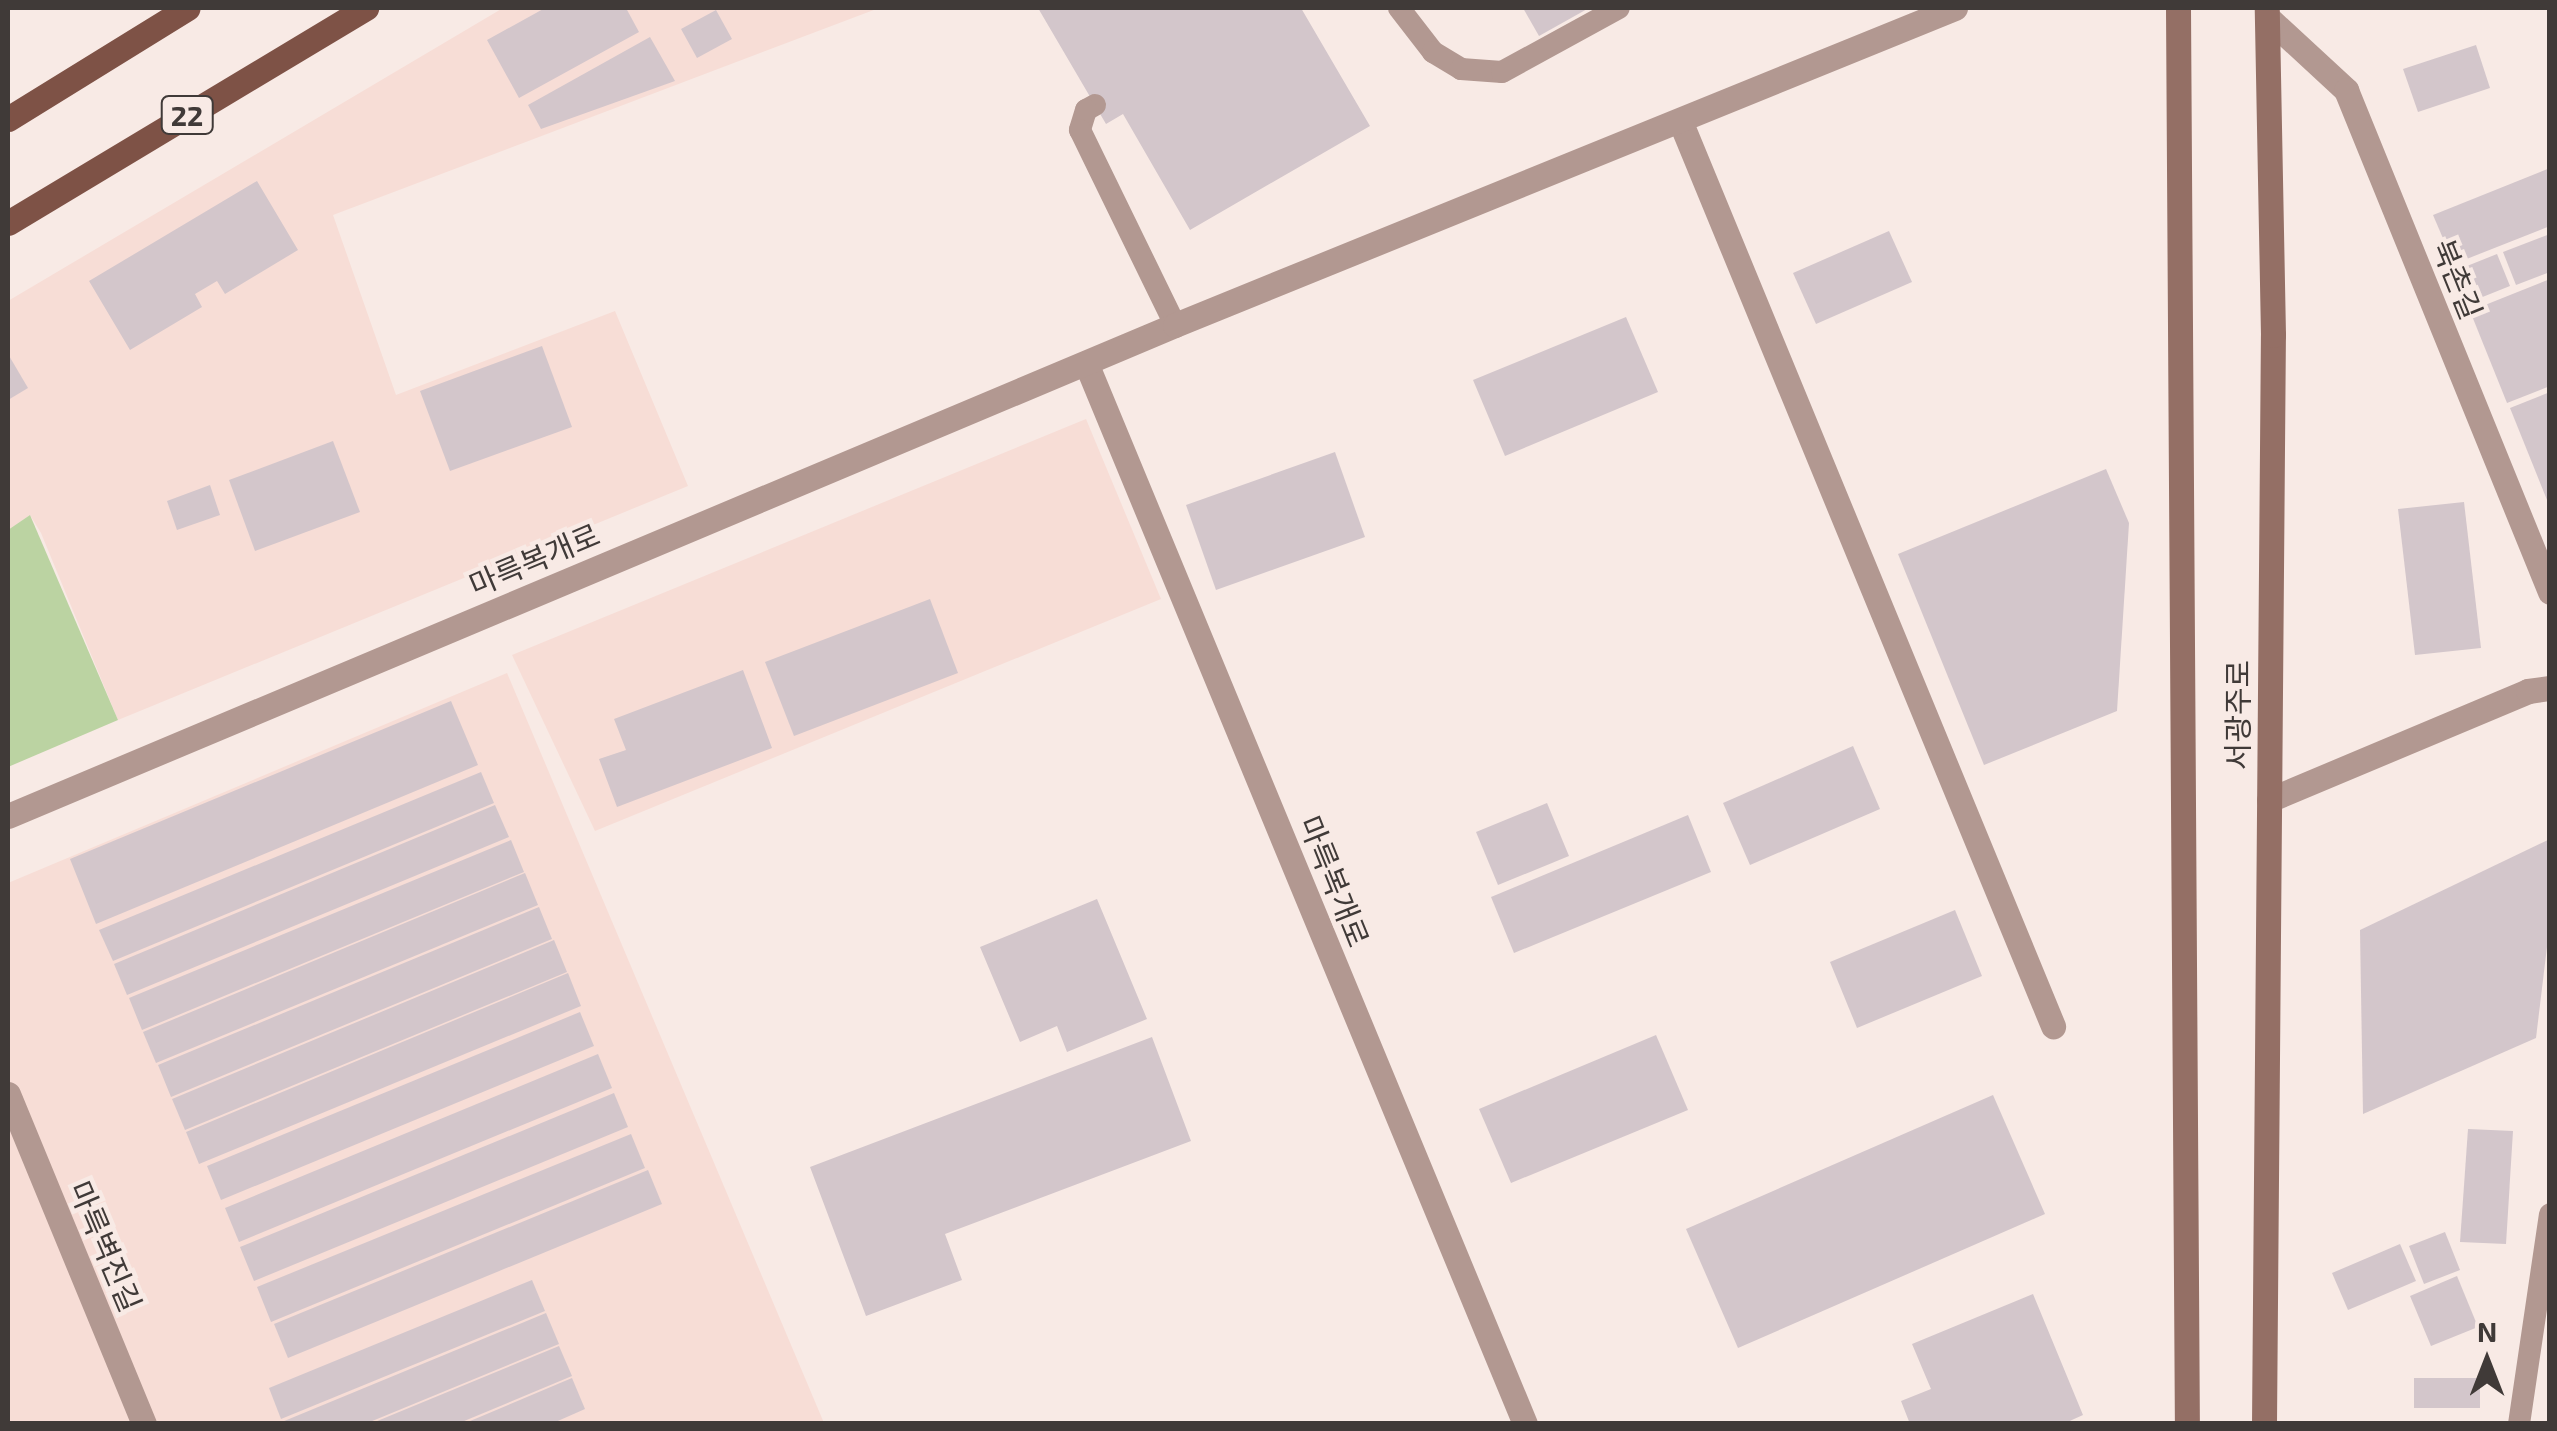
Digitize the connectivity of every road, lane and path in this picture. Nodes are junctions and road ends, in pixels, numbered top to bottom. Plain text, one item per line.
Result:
1 (188, 8) edge
2 (366, 8) edge
3 (1398, 8) edge
4 (1619, 8) edge
5 (1955, 8) edge
6 (2178, 8) edge
7 (2267, 12) edge
8 (1095, 105) dead end
9 (8, 119) edge
10 (1681, 122) junction
11 (8, 223) edge
12 (1175, 325) junction
13 (1086, 363) junction
14 (2550, 592) edge
15 (2550, 688) edge
16 (2269, 800) junction
17 (8, 816) edge
18 (2053, 1026) dead end
19 (8, 1094) edge
20 (2550, 1214) edge
21 (144, 1424) edge
22 (1524, 1424) edge
23 (2187, 1424) edge
24 (2264, 1424) edge
25 (2520, 1424) edge

1 - 9 main road
2 - 11 main road, 22
3 - 4 lane
5 - 10 street, 마륵복개로
6 - 23 street, 서광주로
7 - 14 street, 북촌길
7 - 16 street, 서광주로
8 - 12 lane
10 - 12 street, 마륵복개로
10 - 18 street
12 - 13 street, 마륵복개로
13 - 17 street, 마륵복개로
13 - 22 street, 마륵복개로
15 - 16 street
16 - 24 street, 서광주로
19 - 21 street, 마륵벽진길
20 - 25 lane

